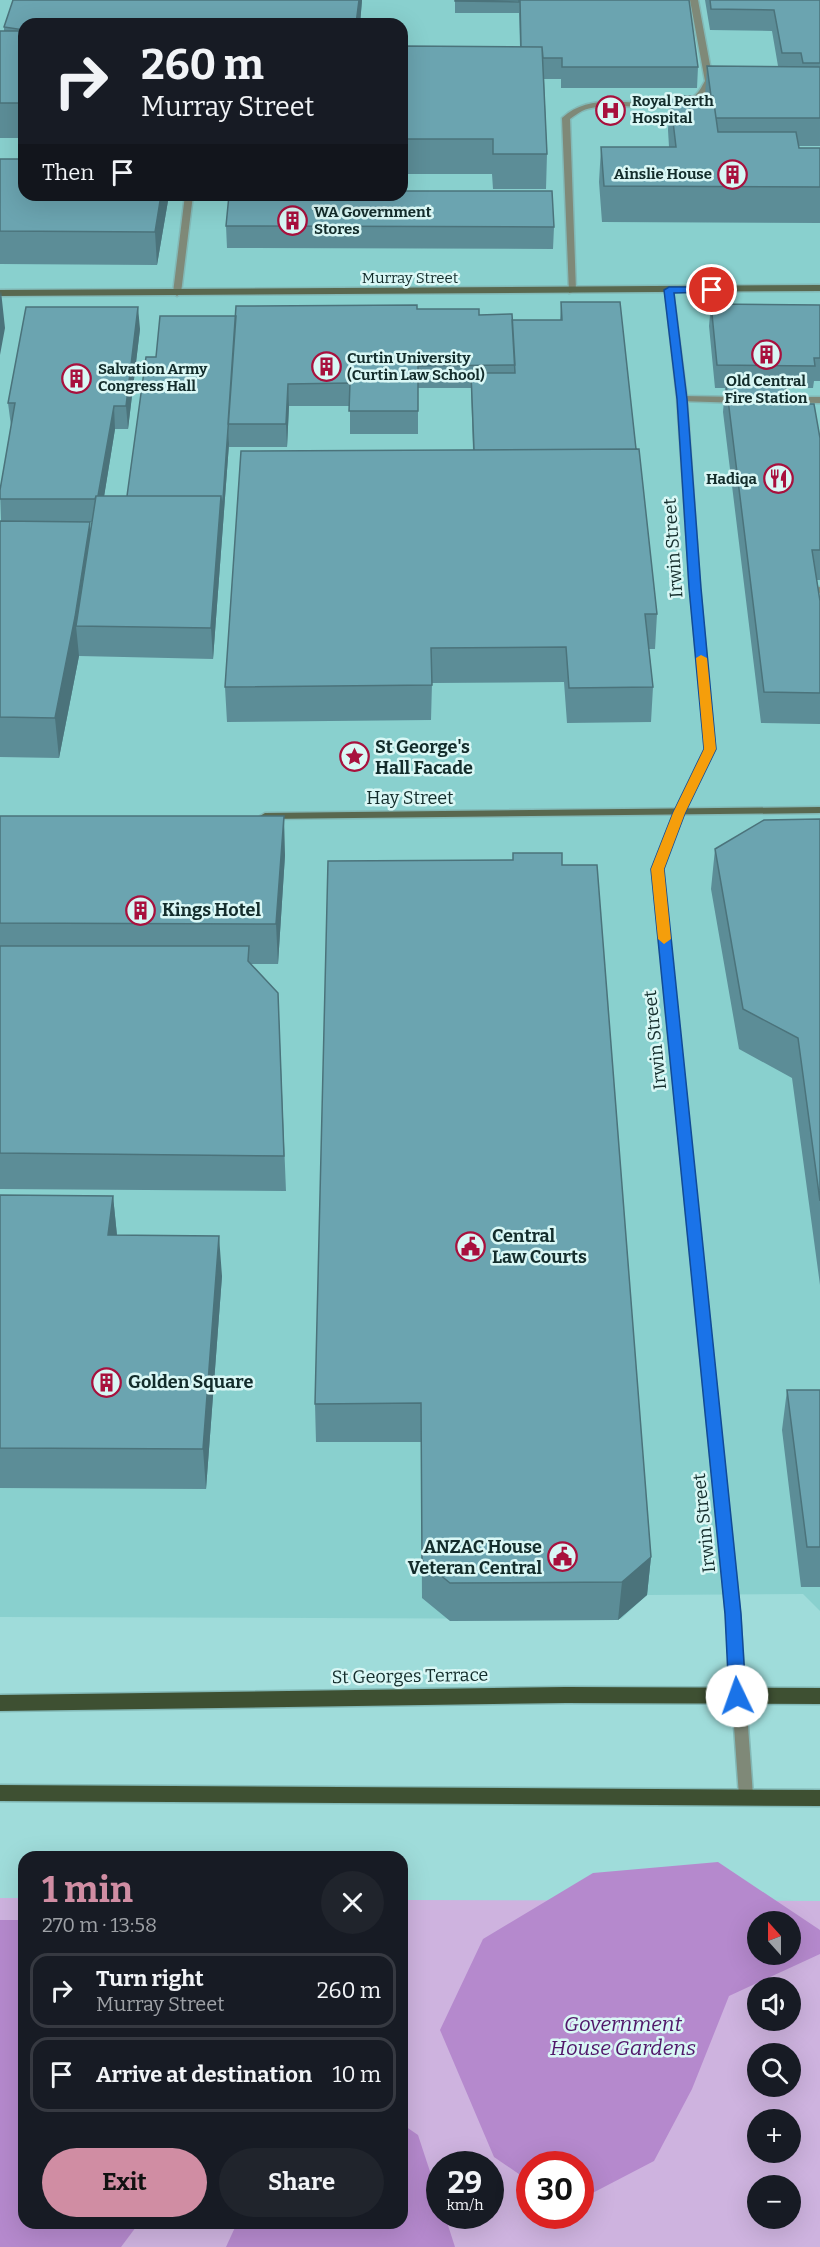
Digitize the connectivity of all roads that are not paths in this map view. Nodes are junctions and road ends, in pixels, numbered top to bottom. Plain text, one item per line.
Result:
1 (694, 0) edge
2 (188, 201) edge
3 (820, 288) edge
4 (669, 290) junction
5 (572, 291) junction
6 (0, 293) edge
7 (177, 293) junction
8 (682, 399) junction
9 (751, 400) edge
10 (762, 400) edge
11 (820, 400) edge
12 (820, 810) edge
13 (679, 813) junction
14 (254, 816) edge
15 (737, 1696) junction
16 (820, 1696) edge
17 (0, 1703) edge
18 (0, 1793) edge
19 (746, 1796) junction
20 (820, 1798) edge

1 - 5 street
2 - 7 street
3 - 4 street, Murray Street
4 - 5 street, Murray Street
4 - 8 street, Irwin Street
5 - 7 street, Murray Street
6 - 7 street, Murray Street
8 - 9 street
8 - 13 street, Irwin Street
10 - 11 street
12 - 13 street, Hay Street
13 - 14 street, Hay Street
13 - 15 street, Irwin Street
15 - 16 main road, St Georges Terrace
15 - 17 main road, St Georges Terrace
15 - 19 street, Irwin Street
18 - 19 main road
19 - 20 main road

